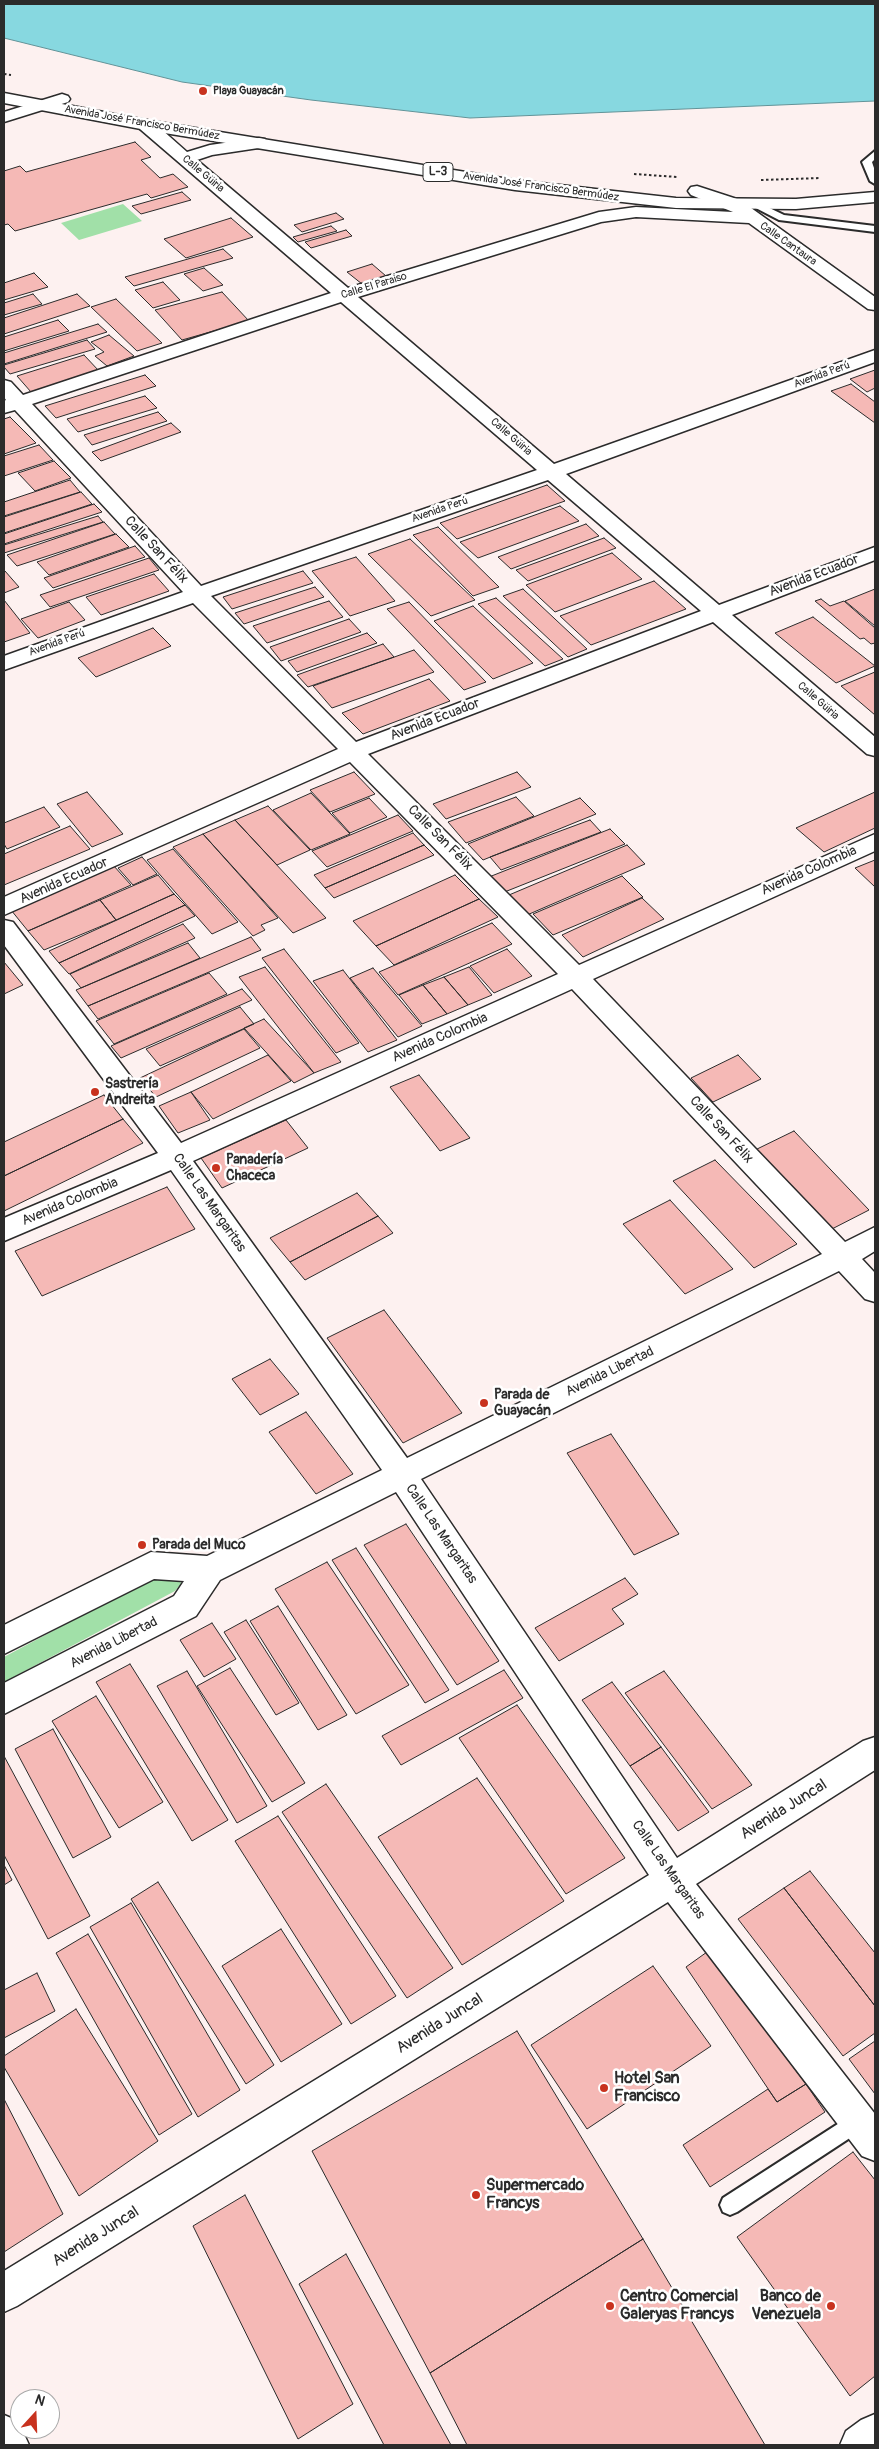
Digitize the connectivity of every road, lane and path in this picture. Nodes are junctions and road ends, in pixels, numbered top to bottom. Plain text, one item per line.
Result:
1 (4, 74) edge
2 (8, 82) edge
3 (4, 98) edge
4 (62, 99) junction
5 (40, 106) junction
6 (4, 117) edge
7 (146, 125) junction
8 (259, 143) junction
9 (875, 154) edge
10 (184, 158) junction
11 (626, 174) dead end
12 (684, 178) dead end
13 (874, 179) edge
14 (760, 180) dead end
15 (697, 191) junction
16 (875, 197) edge
17 (734, 204) junction
18 (754, 211) junction
19 (875, 229) edge
20 (344, 294) junction
21 (875, 305) edge
22 (875, 356) edge
23 (9, 398) edge
24 (551, 472) junction
25 (875, 552) edge
26 (197, 594) junction
27 (716, 613) junction
28 (4, 663) edge
29 (875, 750) edge
30 (354, 751) junction
31 (875, 842) edge
32 (4, 907) edge
33 (4, 928) edge
34 (576, 977) junction
35 (176, 1157) junction
36 (4, 1230) edge
37 (875, 1238) edge
38 (841, 1257) junction
39 (875, 1291) edge
40 (402, 1475) junction
41 (209, 1570) junction
42 (4, 1640) edge
43 (4, 1699) edge
44 (875, 1752) edge
45 (672, 1880) junction
46 (866, 2132) edge
47 (730, 2205) dead end
48 (4, 2293) edge
49 (4, 2434) edge
50 (875, 2434) edge
51 (9, 2445) edge
52 (860, 2445) edge

1 - 2 path
2 - 4 street, Avenida José Francisco Bermúdez / L-3
3 - 5 street, Avenida José Francisco Bermúdez / L-3
4 - 5 street
4 - 15 street, Avenida José Francisco Bermúdez / L-3
5 - 6 street
5 - 7 street, Avenida José Francisco Bermúdez / L-3
7 - 8 street, Avenida José Francisco Bermúdez / L-3
7 - 10 street, Calle Güiria
8 - 10 street
8 - 17 street, Avenida José Francisco Bermúdez / L-3
9 - 13 lane
10 - 20 street, Calle Güiria
11 - 12 path
13 - 14 path
13 - 15 street, Avenida José Francisco Bermúdez / L-3
15 - 17 street, Calle Cantaura
16 - 18 street
17 - 18 street, Calle Cantaura
18 - 19 lane
18 - 20 street, Calle El Paraiso
18 - 21 street, Calle Cantaura
20 - 23 street, Calle El Paraiso
20 - 24 street, Calle Güiria
22 - 24 street, Avenida Perú
23 - 26 street, Calle San Félix
24 - 26 street, Avenida Perú
24 - 27 street, Calle Güiria
25 - 27 street, Avenida Ecuador
26 - 28 street, Avenida Perú
26 - 30 street, Calle San Félix
27 - 29 street, Calle Güiria
27 - 30 street, Avenida Ecuador
30 - 32 street, Avenida Ecuador
30 - 34 street, Calle San Félix
31 - 34 street, Avenida Colombia
33 - 35 street, Calle Las Margaritas
34 - 35 street, Avenida Colombia
34 - 38 street, Calle San Félix
35 - 36 street, Avenida Colombia
35 - 40 street, Calle Las Margaritas
37 - 38 street, Avenida Libertad
38 - 39 street, Calle San Félix
38 - 40 street, Avenida Libertad
40 - 41 street, Avenida Libertad
40 - 45 street, Calle Las Margaritas
41 - 42 street
41 - 43 street, Avenida Libertad
44 - 45 street, Avenida Juncal
45 - 46 street, Calle Las Margaritas
45 - 48 street, Avenida Juncal
46 - 47 lane
49 - 51 street
50 - 52 street

